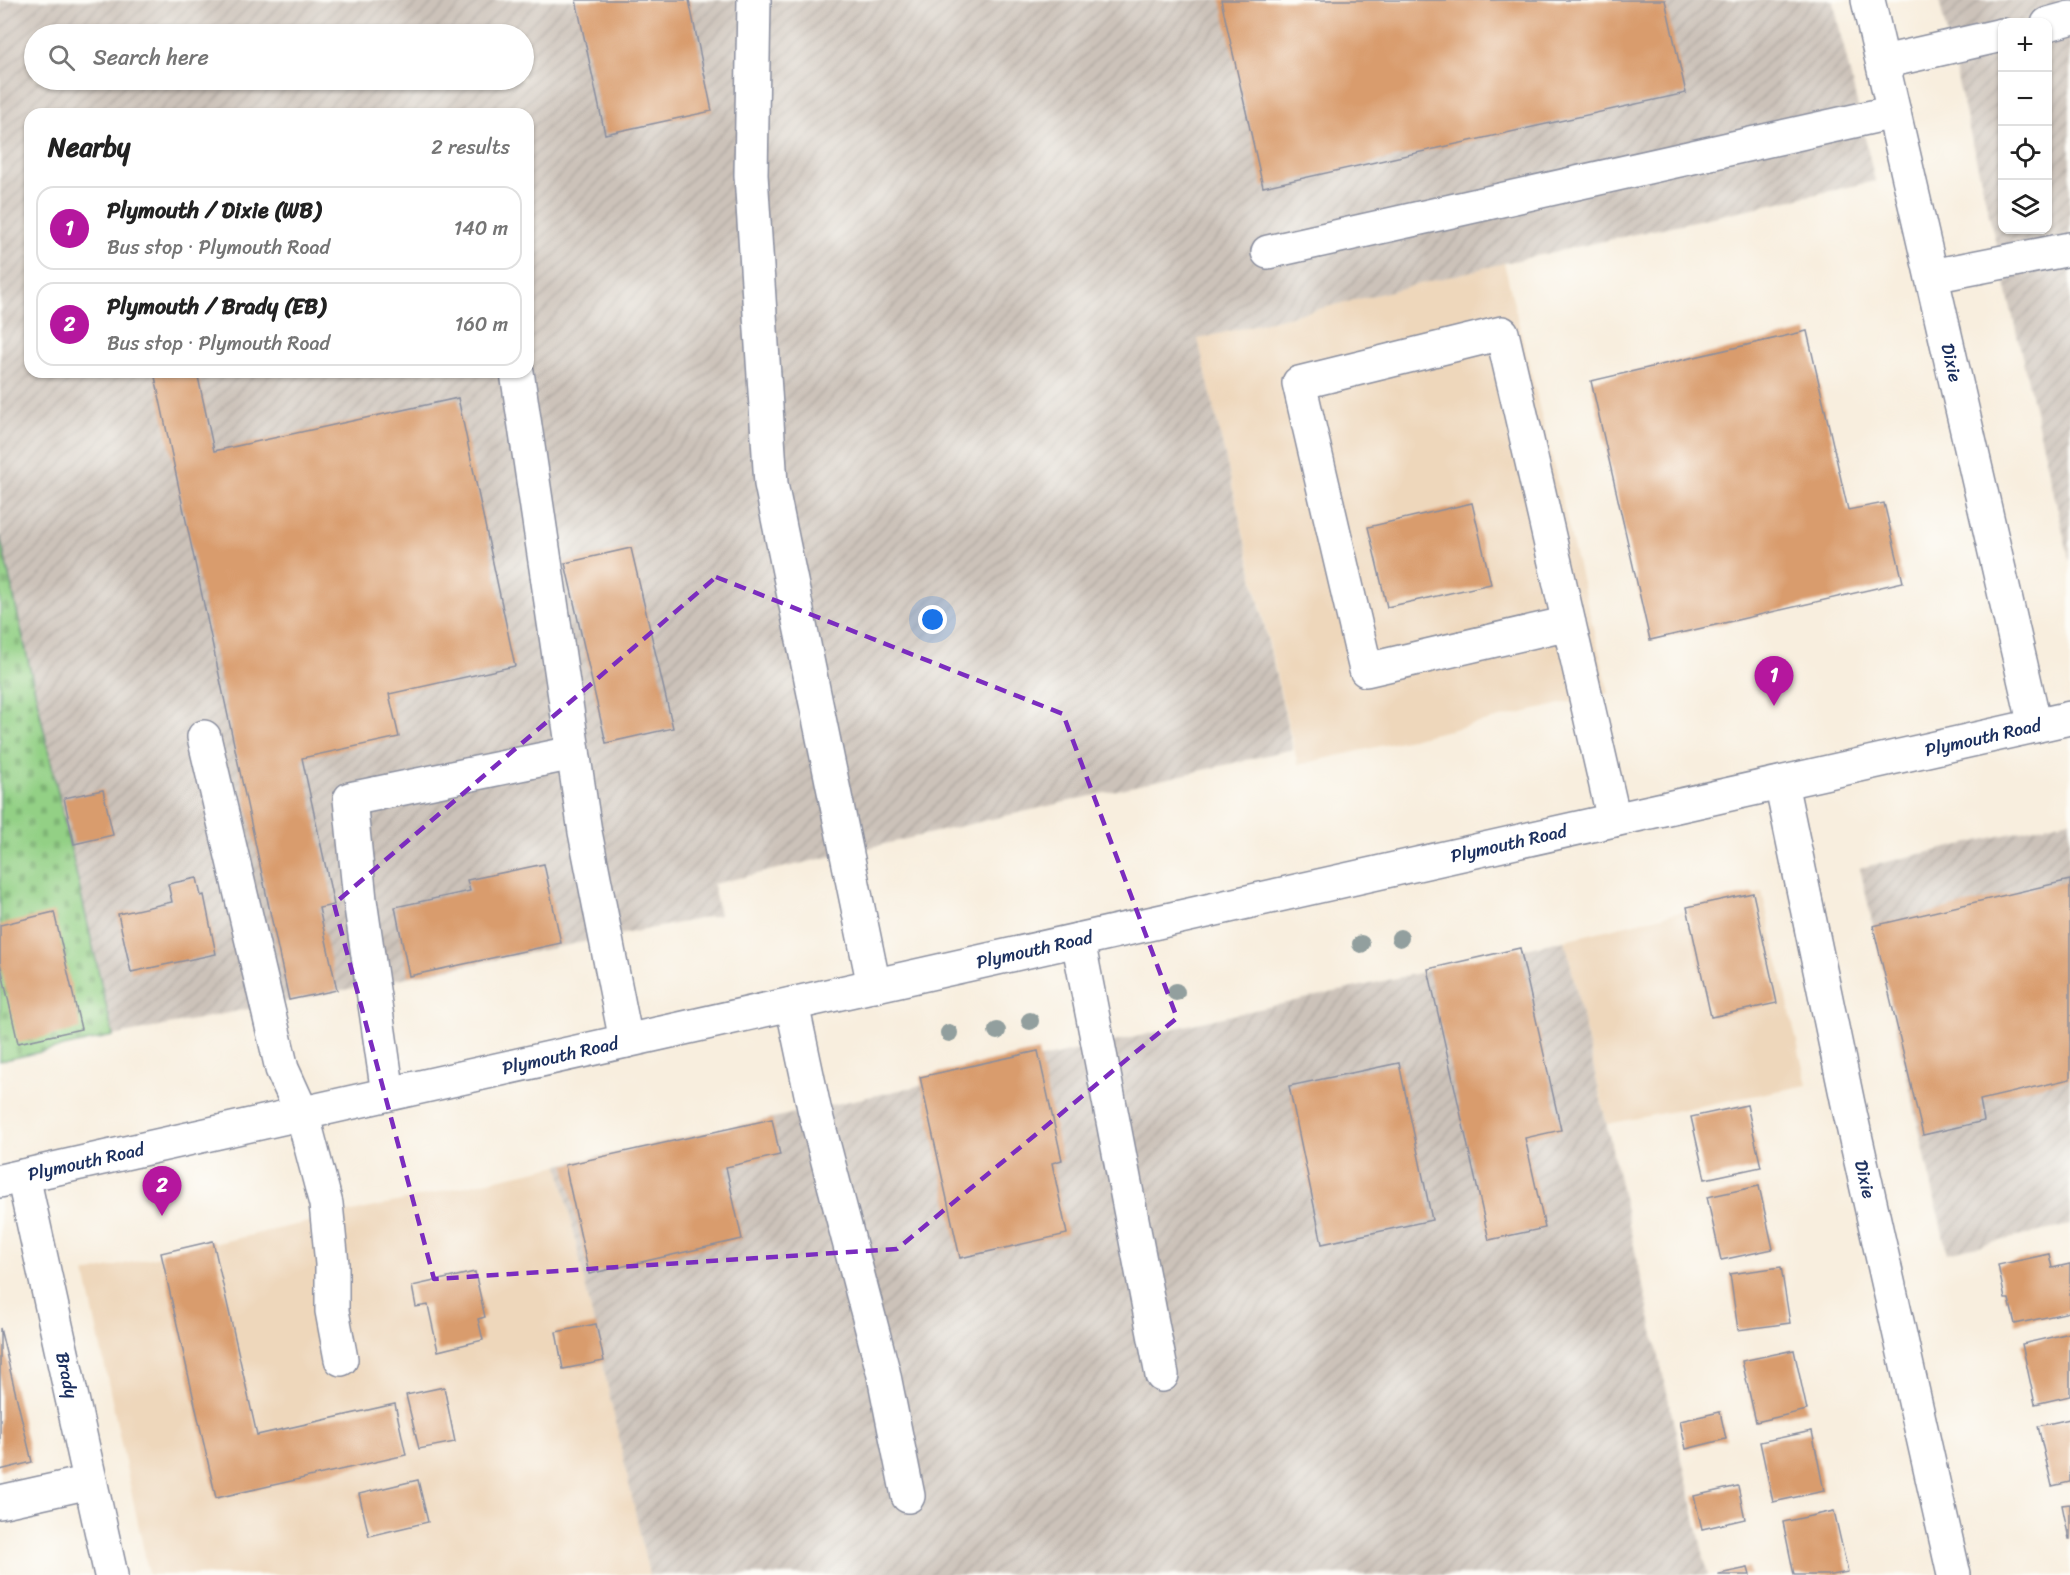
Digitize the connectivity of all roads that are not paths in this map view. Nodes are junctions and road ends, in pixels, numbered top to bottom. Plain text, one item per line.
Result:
1 (754, 0) edge
2 (1868, 0) edge
3 (2070, 18) edge
4 (2052, 23) edge
5 (1998, 36) edge
6 (1882, 62) junction
7 (1894, 112) junction
8 (2070, 249) edge
9 (1268, 252) dead end
10 (1932, 276) junction
11 (518, 378) edge
12 (1569, 622) junction
13 (2070, 718) edge
14 (2035, 726) junction
15 (204, 737) dead end
16 (573, 753) junction
17 (1781, 783) junction
18 (1614, 820) junction
19 (1078, 940) junction
20 (874, 986) junction
21 (792, 1004) junction
22 (626, 1041) junction
23 (388, 1094) junction
24 (302, 1113) junction
25 (11, 1179) edge
26 (341, 1359) dead end
27 (1162, 1375) dead end
28 (90, 1482) junction
29 (908, 1496) dead end
30 (0, 1502) edge
31 (111, 1575) edge
32 (1954, 1575) edge

1 - 20 main road
2 - 6 main road, Dixie
3 - 4 main road
5 - 6 main road
6 - 7 main road, Dixie
7 - 9 main road
7 - 10 main road, Dixie
8 - 10 main road
10 - 14 main road, Dixie
11 - 16 main road
12 - 12 main road
12 - 18 main road
13 - 14 main road, Plymouth Road
14 - 17 main road, Plymouth Road
15 - 24 main road
16 - 22 main road
16 - 23 main road
17 - 18 main road, Plymouth Road
17 - 32 main road, Dixie
18 - 19 main road, Plymouth Road
19 - 20 main road, Plymouth Road
19 - 27 main road
20 - 21 main road, Plymouth Road
21 - 22 main road, Plymouth Road
21 - 29 main road
22 - 23 main road, Plymouth Road
23 - 24 main road, Plymouth Road
24 - 25 main road, Plymouth Road
24 - 26 main road
25 - 28 main road, Brady
28 - 30 main road
28 - 31 main road, Brady

